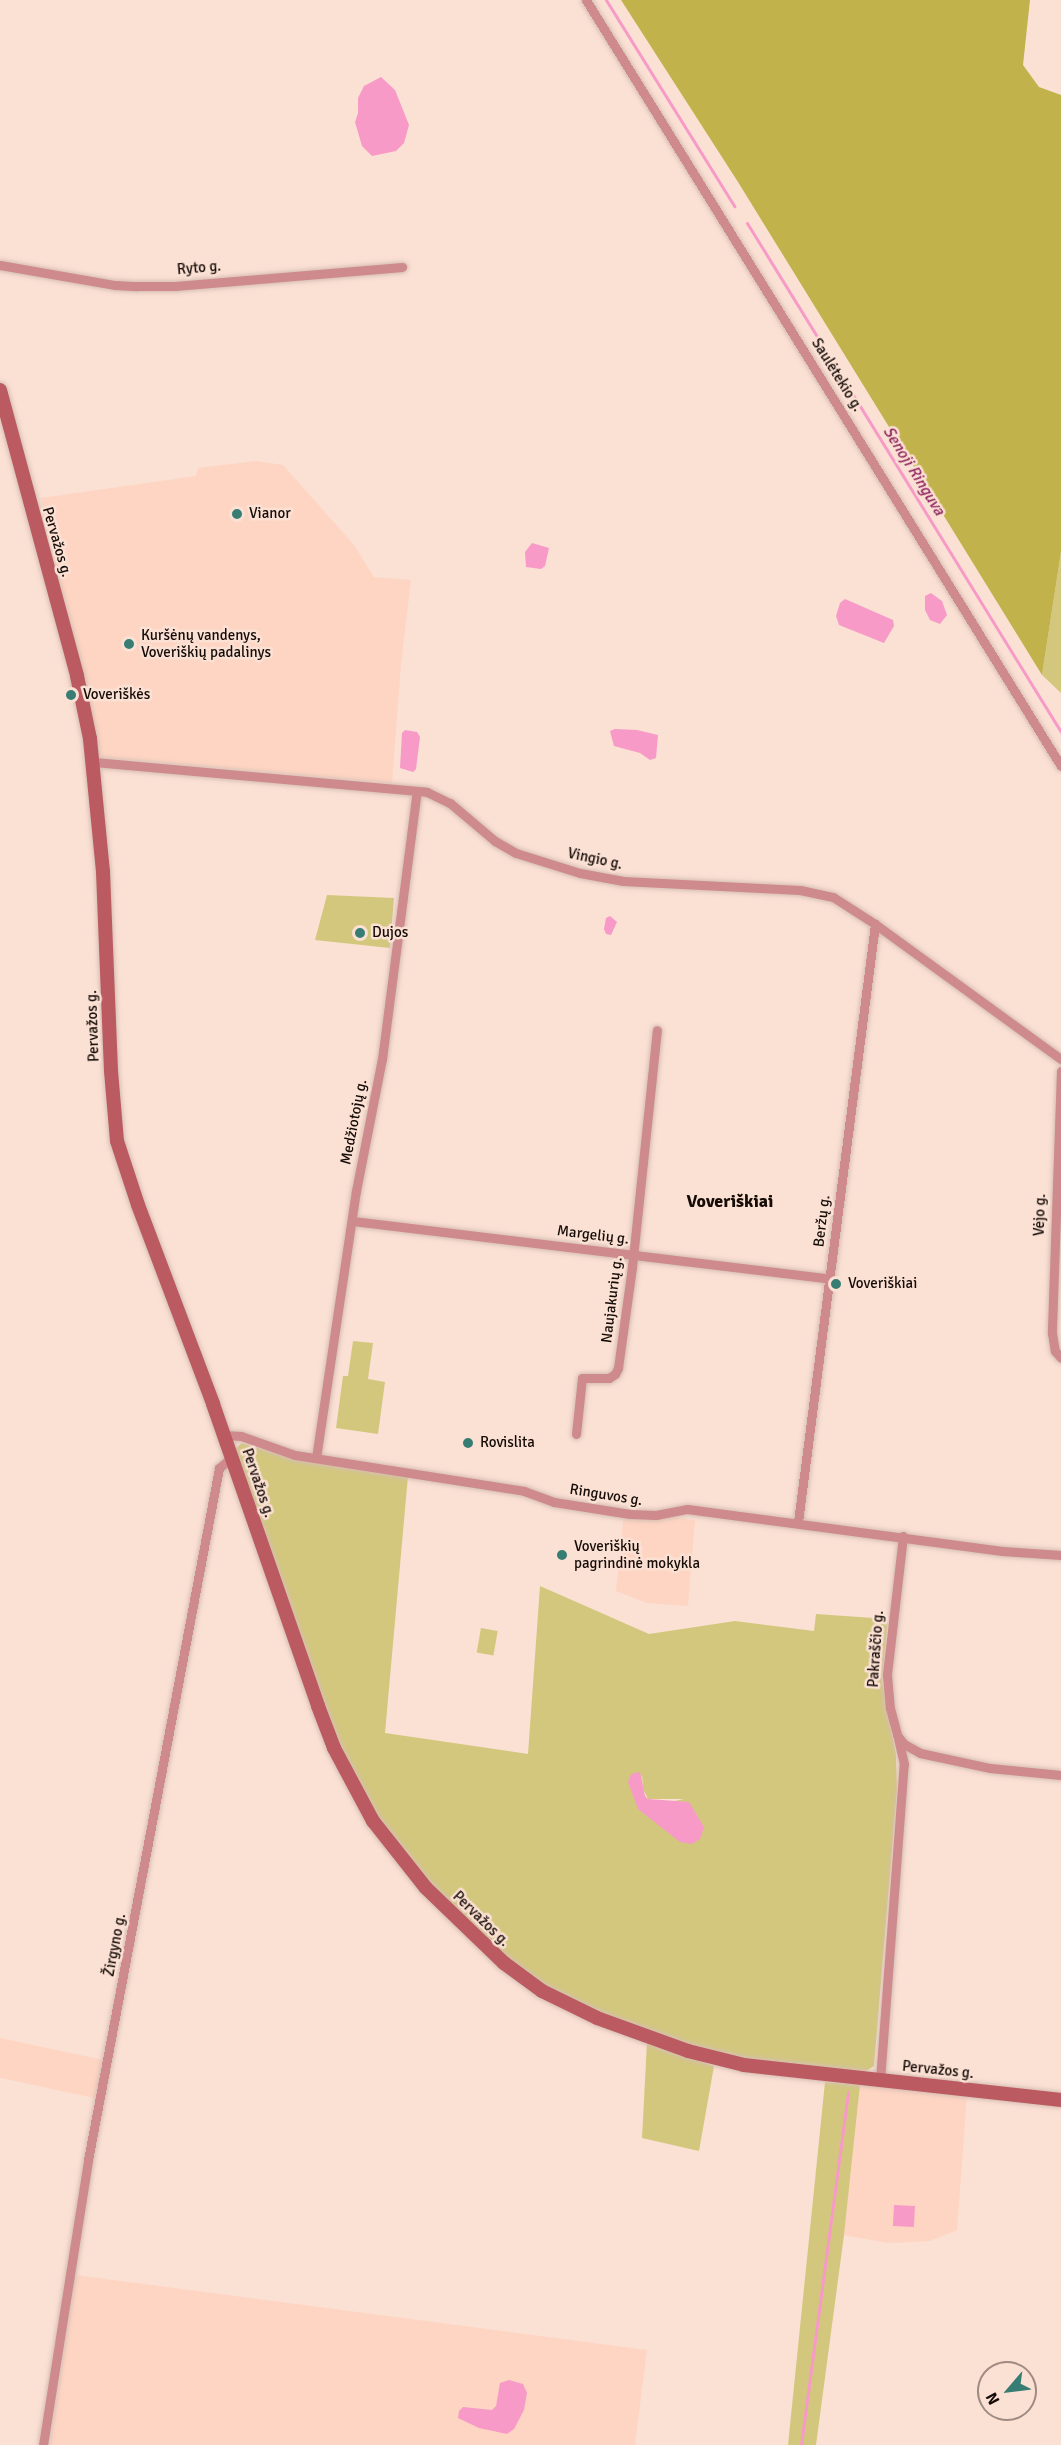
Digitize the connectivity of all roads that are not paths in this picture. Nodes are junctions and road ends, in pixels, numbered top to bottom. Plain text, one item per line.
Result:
1 (586, 0) edge
2 (0, 265) edge
3 (402, 267) dead end
4 (0, 390) edge
5 (94, 762) junction
6 (1061, 766) edge
7 (417, 791) junction
8 (875, 924) junction
9 (657, 1030) dead end
10 (1061, 1059) edge
11 (1061, 1071) edge
12 (353, 1221) junction
13 (632, 1255) junction
14 (830, 1278) junction
15 (1061, 1358) edge
16 (576, 1434) dead end
17 (224, 1435) junction
18 (232, 1457) junction
19 (316, 1458) junction
20 (798, 1522) junction
21 (903, 1536) junction
22 (1061, 1555) edge
23 (897, 1735) junction
24 (920, 1753) junction
25 (904, 1764) junction
26 (1061, 1775) edge
27 (880, 2080) junction
28 (1061, 2100) edge
29 (43, 2445) edge

1 - 6 street, Saulėtekio g.
2 - 3 street, Ryto g.
4 - 5 main road, Pervažos g.
5 - 7 street, Vingio g.
5 - 17 main road, Pervažos g.
7 - 8 street, Vingio g.
7 - 12 street, Medžiotojų g.
8 - 10 street, Vingio g.
8 - 14 street, Beržų g.
9 - 13 street, Naujakurių g.
11 - 15 street, Vėjo g.
12 - 13 street, Margelių g.
12 - 19 street, Medžiotojų g.
13 - 14 street, Margelių g.
13 - 16 street, Naujakurių g.
14 - 20 street, Beržų g.
17 - 18 main road, Pervažos g.
17 - 19 street, Ringuvos g.
18 - 27 main road, Pervažos g.
18 - 29 street, Žirgyno g.
19 - 20 street, Ringuvos g.
20 - 21 street, Ringuvos g.
21 - 22 street, Ringuvos g.
21 - 23 street, Pakraščio g.
23 - 24 street
23 - 25 street, Pakraščio g.
24 - 25 street
24 - 26 street
25 - 27 street, Pakraščio g.
27 - 28 main road, Pervažos g.

